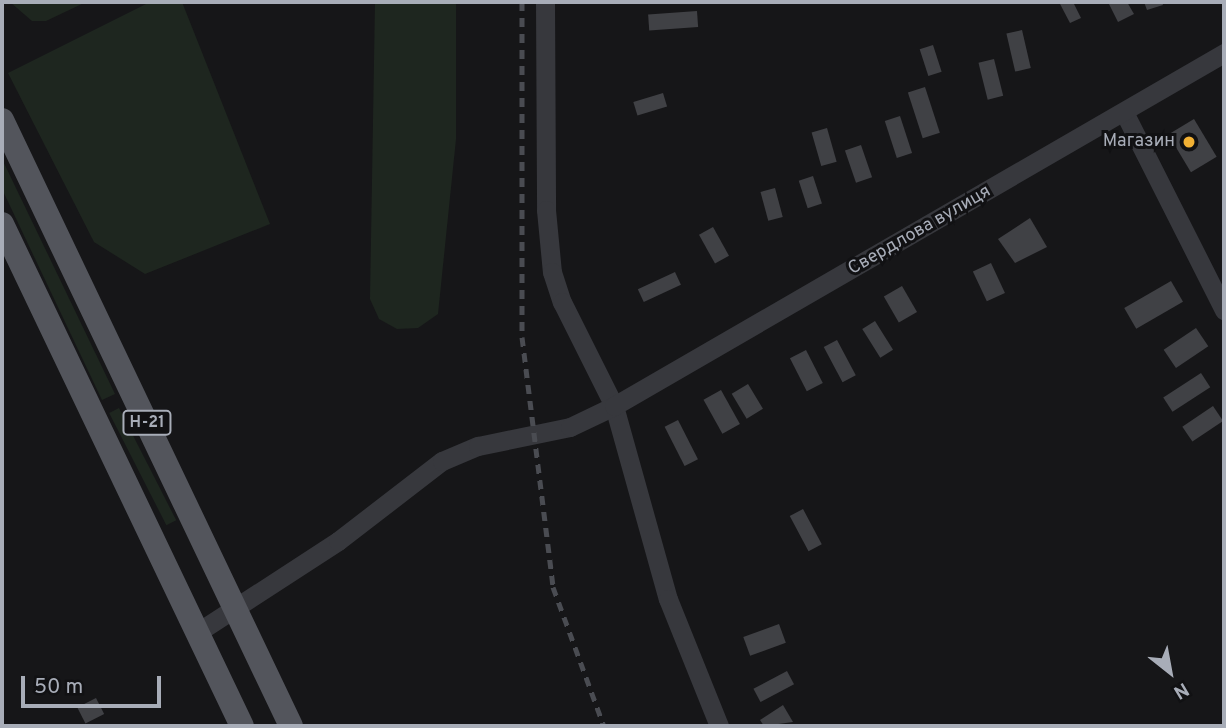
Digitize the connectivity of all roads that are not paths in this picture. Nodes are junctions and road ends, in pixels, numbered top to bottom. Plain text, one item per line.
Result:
1 (545, 2) edge
2 (1224, 53) edge
3 (1125, 114) junction
4 (2, 120) edge
5 (2, 224) edge
6 (1224, 310) edge
7 (614, 406) junction
8 (235, 609) junction
9 (198, 632) junction
10 (242, 726) edge
11 (291, 726) edge
12 (719, 726) edge

1 - 7 street
2 - 3 street, Свердлова вулиця
3 - 6 street
3 - 7 street, Свердлова вулиця
4 - 8 main road, Н-21
5 - 9 main road, Н-21
7 - 8 street, Свердлова вулиця
7 - 12 street
8 - 9 street, Свердлова вулиця
8 - 11 main road, Н-21
9 - 10 main road, Н-21

